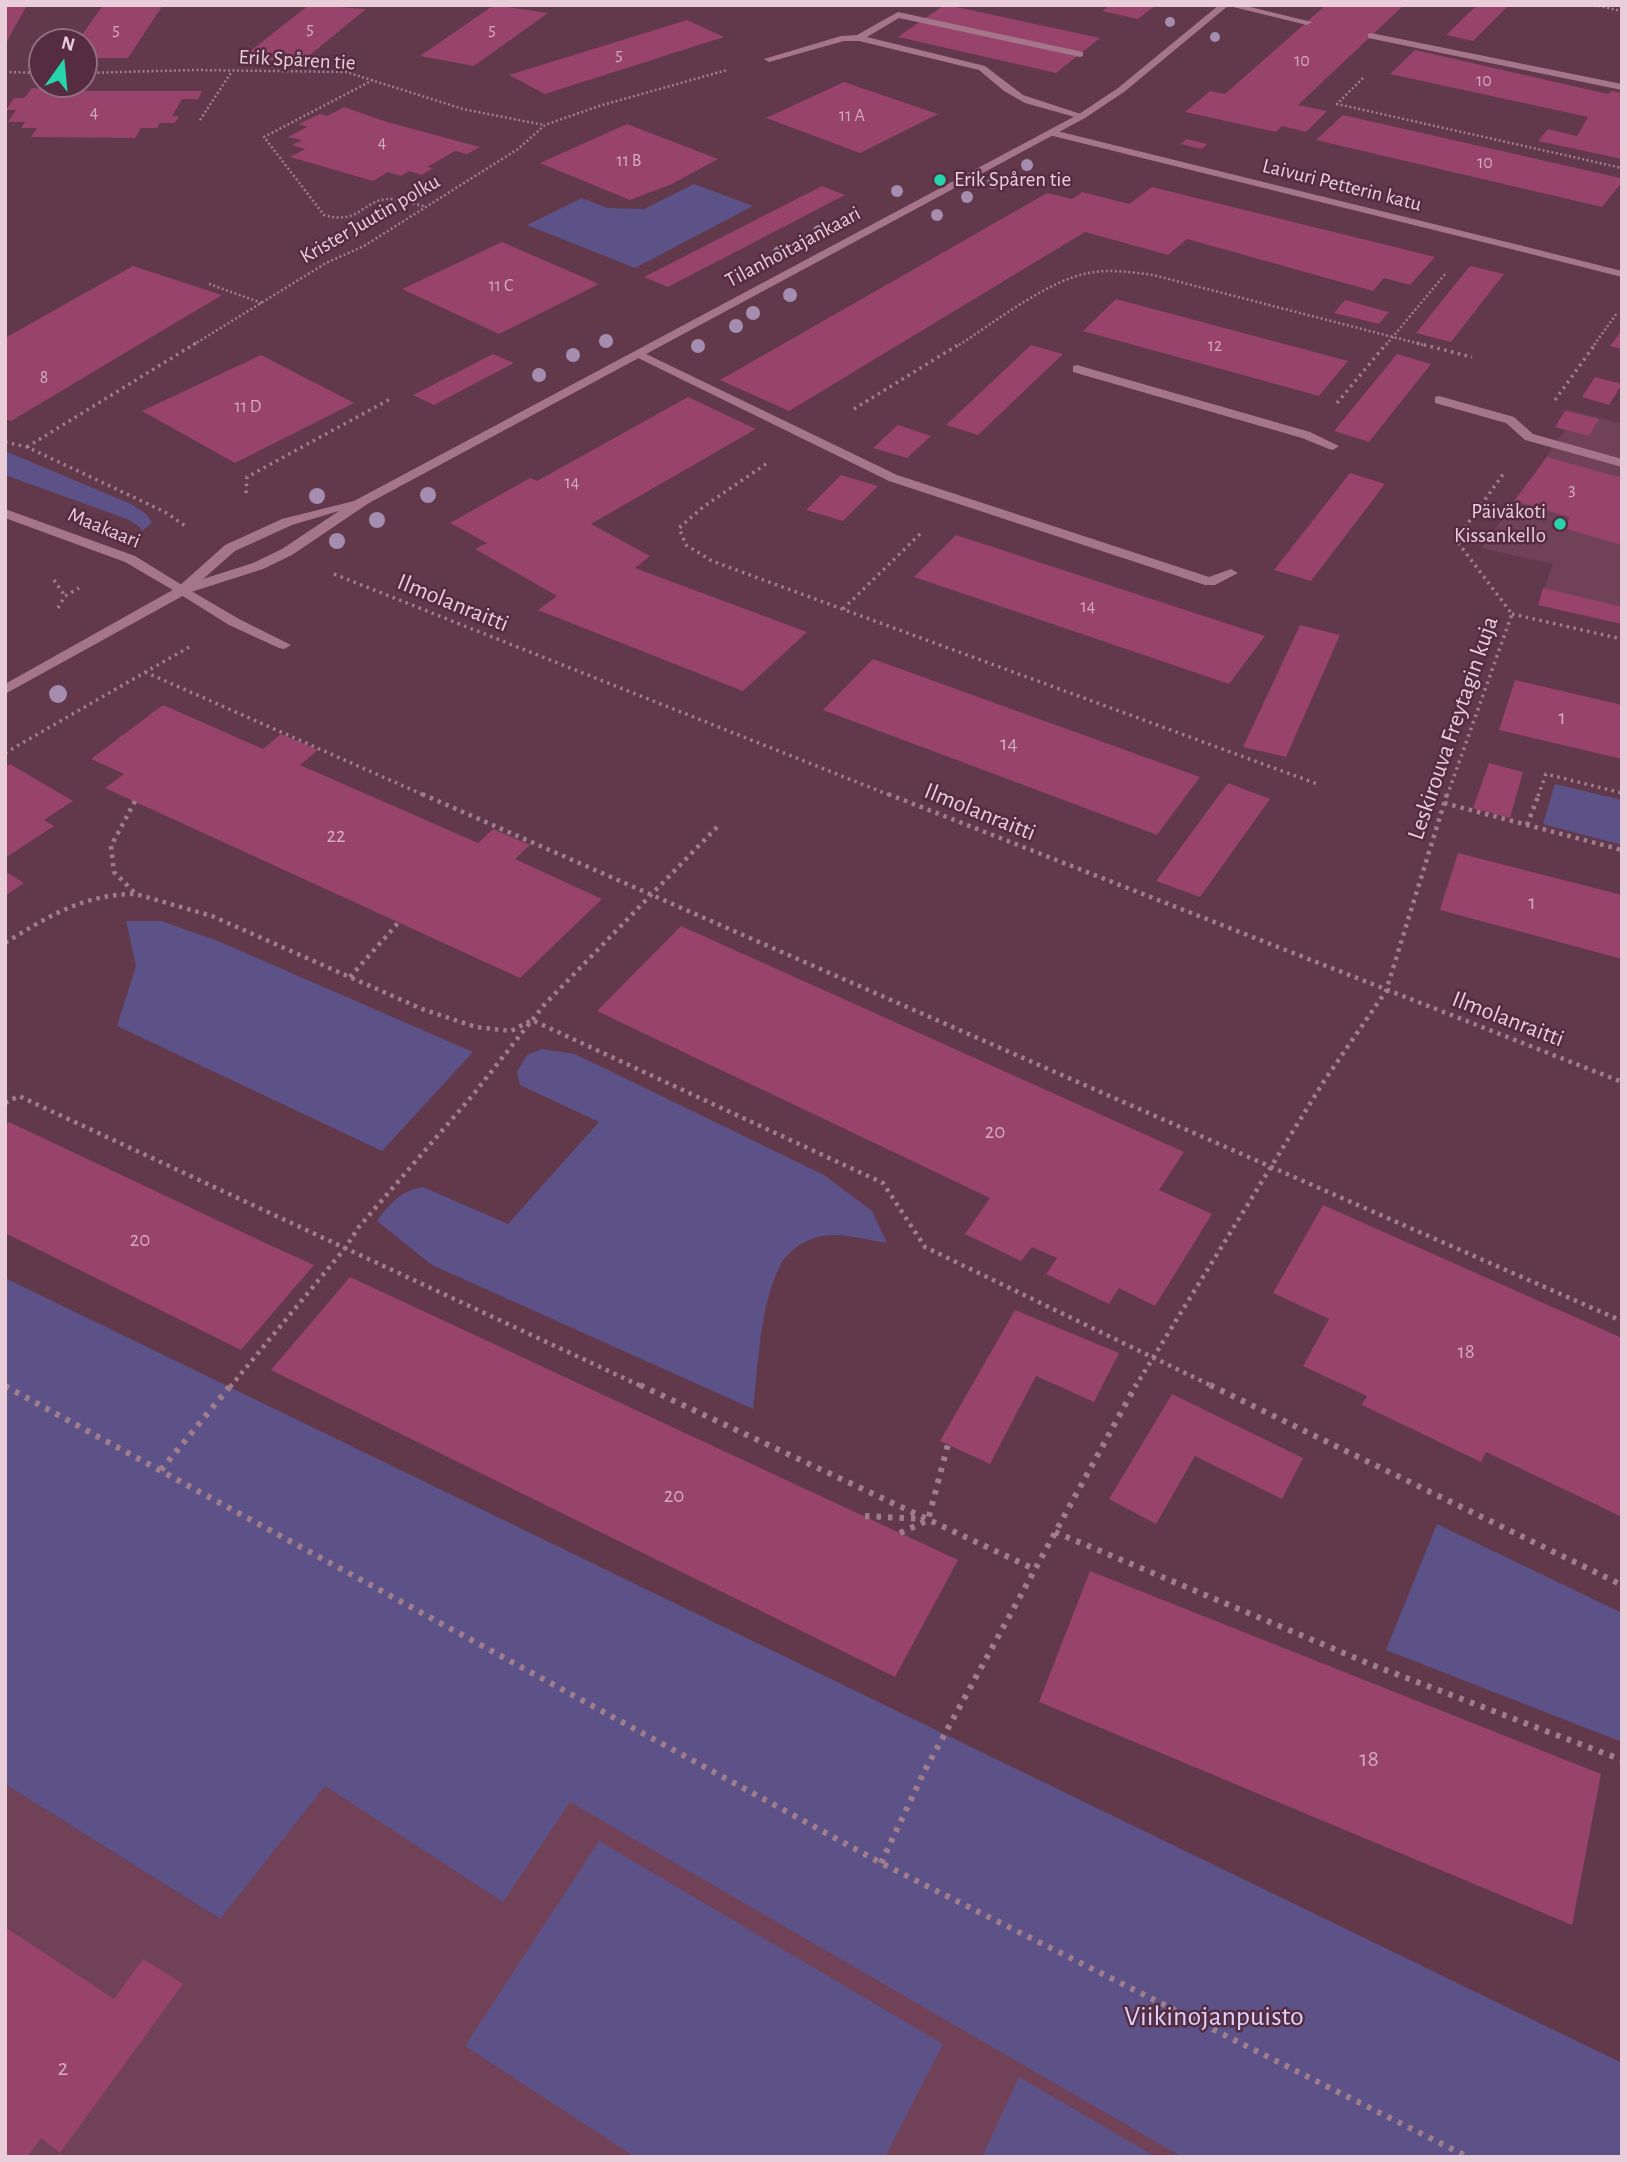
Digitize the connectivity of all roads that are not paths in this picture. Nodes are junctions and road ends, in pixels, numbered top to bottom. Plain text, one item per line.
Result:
1 (1227, 5) edge
2 (1307, 22) dead end
3 (1371, 36) dead end
4 (859, 38) junction
5 (1080, 54) dead end
6 (769, 59) road end
7 (1622, 87) edge
8 (1082, 116) junction
9 (1053, 133) junction
10 (1622, 274) edge
11 (638, 354) junction
12 (1077, 369) dead end
13 (1439, 400) dead end
14 (1333, 446) dead end
15 (1622, 463) edge
16 (364, 500) junction
17 (5, 513) edge
18 (1231, 573) dead end
19 (183, 590) junction
20 (284, 645) dead end
21 (5, 690) edge

1 - 2 street
1 - 8 street, Tilanhoitajankaari
3 - 7 street
4 - 5 street
4 - 6 street
4 - 8 street
8 - 9 street, Tilanhoitajankaari
9 - 10 street, Laivuri Petterin katu
9 - 11 street, Tilanhoitajankaari
11 - 16 street, Tilanhoitajankaari
11 - 18 street
12 - 14 street
13 - 15 street
16 - 19 street, Tilanhoitajankaari
16 - 19 street, Tilanhoitajankaari
17 - 19 street, Maakaari
19 - 20 street, Maakaari
19 - 21 street, Tilanhoitajankaari

